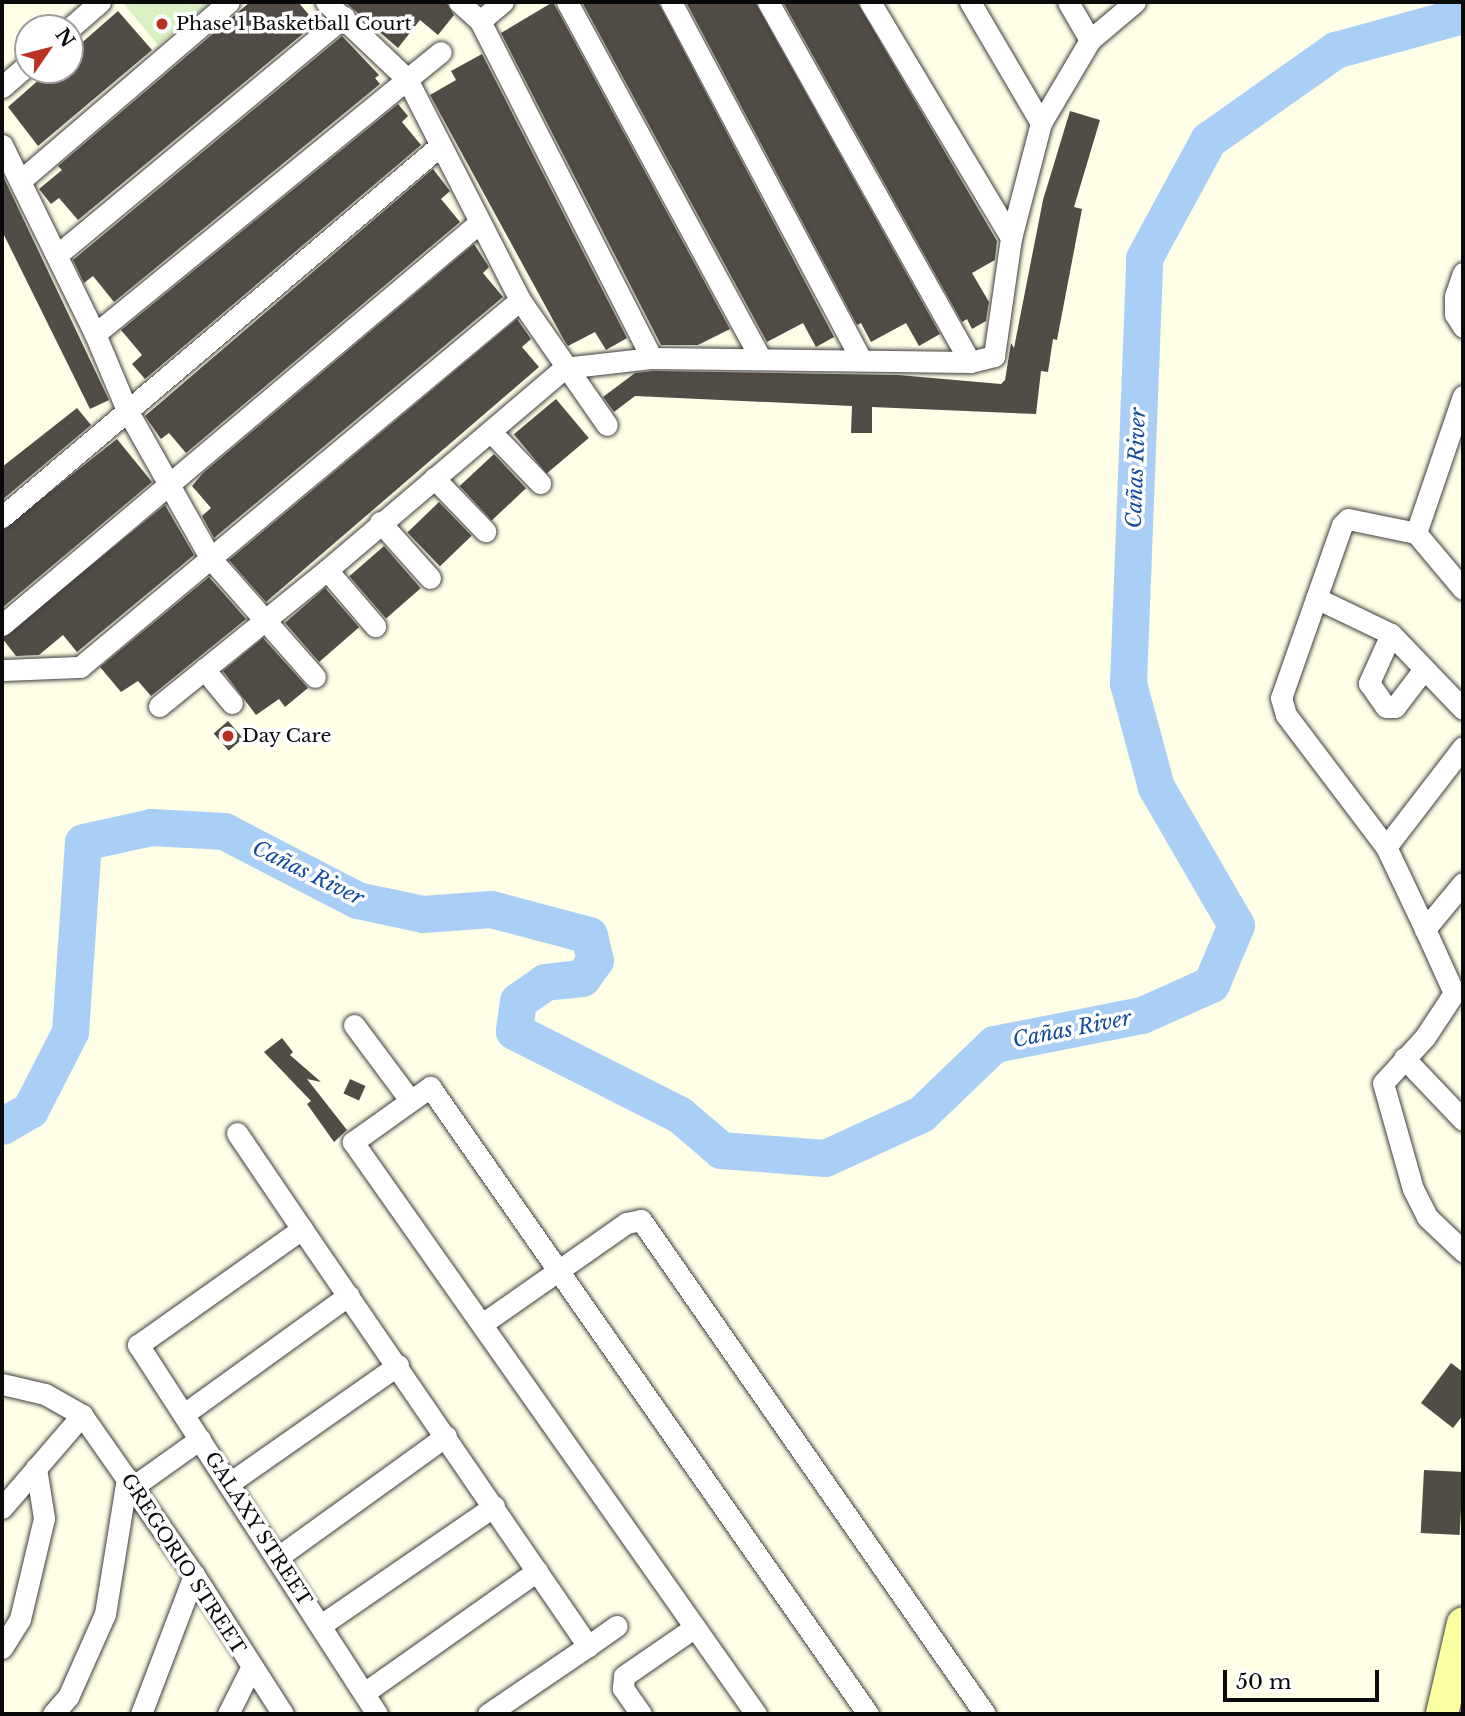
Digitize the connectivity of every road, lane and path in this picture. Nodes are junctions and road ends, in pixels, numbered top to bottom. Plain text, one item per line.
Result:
1 (100, 2) edge
2 (229, 2) edge
3 (326, 2) edge
4 (459, 2) edge
5 (503, 2) edge
6 (567, 2) edge
7 (671, 2) edge
8 (768, 2) edge
9 (870, 2) edge
10 (970, 2) edge
11 (1068, 2) edge
12 (1135, 2) edge
13 (84, 16) edge
14 (344, 17) junction
15 (480, 21) junction
16 (1090, 40) junction
17 (441, 52) dead end
18 (407, 79) junction
19 (1041, 123) junction
20 (2, 145) edge
21 (441, 145) junction
22 (20, 181) junction
23 (480, 223) junction
24 (1012, 238) junction
25 (57, 255) junction
26 (1463, 273) edge
27 (520, 300) junction
28 (1463, 327) edge
29 (95, 334) junction
30 (652, 358) junction
31 (860, 358) junction
32 (761, 359) junction
33 (970, 362) junction
34 (564, 368) junction
35 (1463, 396) edge
36 (127, 410) junction
37 (607, 425) dead end
38 (491, 432) junction
39 (1450, 434) junction
40 (1463, 451) edge
41 (434, 478) junction
42 (540, 483) dead end
43 (168, 484) junction
44 (2, 517) edge
45 (380, 522) junction
46 (485, 531) dead end
47 (1416, 533) junction
48 (211, 559) junction
49 (327, 570) junction
50 (430, 578) dead end
51 (1463, 589) edge
52 (1316, 598) junction
53 (264, 620) junction
54 (2, 625) edge
55 (374, 626) dead end
56 (1391, 634) junction
57 (204, 669) junction
58 (1424, 669) junction
59 (2, 670) edge
60 (315, 677) dead end
61 (232, 704) dead end
62 (159, 706) dead end
63 (1463, 709) edge
64 (1463, 747) edge
65 (1386, 847) junction
66 (1463, 883) edge
67 (1425, 929) junction
68 (1459, 998) edge
69 (354, 1025) dead end
70 (1405, 1058) junction
71 (410, 1100) junction
72 (1463, 1120) edge
73 (237, 1133) dead end
74 (302, 1229) junction
75 (1463, 1251) edge
76 (557, 1270) junction
77 (349, 1296) junction
78 (482, 1324) junction
79 (398, 1365) junction
80 (2, 1384) edge
81 (184, 1414) junction
82 (82, 1415) junction
83 (446, 1436) junction
84 (200, 1439) junction
85 (36, 1468) junction
86 (131, 1482) junction
87 (231, 1482) junction
88 (494, 1506) junction
89 (2, 1508) edge
90 (278, 1557) junction
91 (537, 1571) junction
92 (194, 1575) junction
93 (1463, 1623) edge
94 (321, 1625) junction
95 (617, 1626) dead end
96 (695, 1627) junction
97 (588, 1646) junction
98 (2, 1648) edge
99 (251, 1668) junction
100 (364, 1693) junction
101 (53, 1714) edge
102 (141, 1714) edge
103 (228, 1714) edge
104 (283, 1714) edge
105 (377, 1714) edge
106 (488, 1714) edge
107 (642, 1714) edge
108 (757, 1714) edge
109 (868, 1714) edge
110 (985, 1714) edge
111 (1442, 1714) edge

1 - 13 street
2 - 22 street
3 - 14 street
4 - 15 street
5 - 15 street
6 - 32 street
7 - 31 street
8 - 33 street
9 - 24 street
10 - 19 street
11 - 16 street
12 - 16 street
14 - 18 street
14 - 25 street
15 - 30 street
16 - 19 street
17 - 18 street
18 - 21 street
18 - 29 street
19 - 24 street
20 - 22 street
21 - 23 street
21 - 36 street
22 - 25 street
23 - 27 street
23 - 43 street
24 - 33 street
25 - 29 street
26 - 28 street
27 - 34 street
27 - 48 street
29 - 36 street
30 - 32 street
30 - 34 street
31 - 32 street
31 - 33 street
34 - 37 street
34 - 38 street
35 - 39 street
36 - 43 street
36 - 44 street
38 - 41 street
38 - 42 street
39 - 40 street
39 - 47 street
41 - 45 street
41 - 46 street
43 - 48 street
43 - 54 street
45 - 49 street
45 - 50 street
47 - 51 street
47 - 52 street
48 - 53 street
48 - 59 street
49 - 53 street
49 - 55 street
52 - 56 street
52 - 65 street
53 - 57 street
53 - 60 street
56 - 58 street
56 - 58 street
57 - 61 street
57 - 62 street
58 - 63 street
64 - 65 street
65 - 67 street
66 - 67 street
67 - 68 street
68 - 70 street
69 - 71 street
70 - 72 street
70 - 75 street
71 - 76 street
71 - 78 street
73 - 74 street
74 - 77 street
74 - 81 street, GALAXY STREET
76 - 78 street
76 - 109 street
76 - 110 street
77 - 79 street
77 - 81 street
78 - 96 street
79 - 83 street
79 - 87 street
80 - 82 street
81 - 84 street, GALAXY STREET
82 - 85 street
82 - 86 street, GREGORIO STREET
83 - 88 street
83 - 90 street
84 - 86 street
84 - 87 street, GALAXY STREET
85 - 89 street
85 - 98 street
86 - 92 street, GREGORIO STREET
86 - 101 street
87 - 90 street, GALAXY STREET
88 - 91 street
88 - 94 street
90 - 94 street, GALAXY STREET
91 - 97 street
91 - 100 street
92 - 99 street, GREGORIO STREET
92 - 102 street
93 - 111 main road
94 - 100 street, GALAXY STREET
95 - 97 street
96 - 107 street
96 - 108 street
97 - 106 street
99 - 103 street
99 - 104 street, GREGORIO STREET
100 - 105 street, GALAXY STREET

